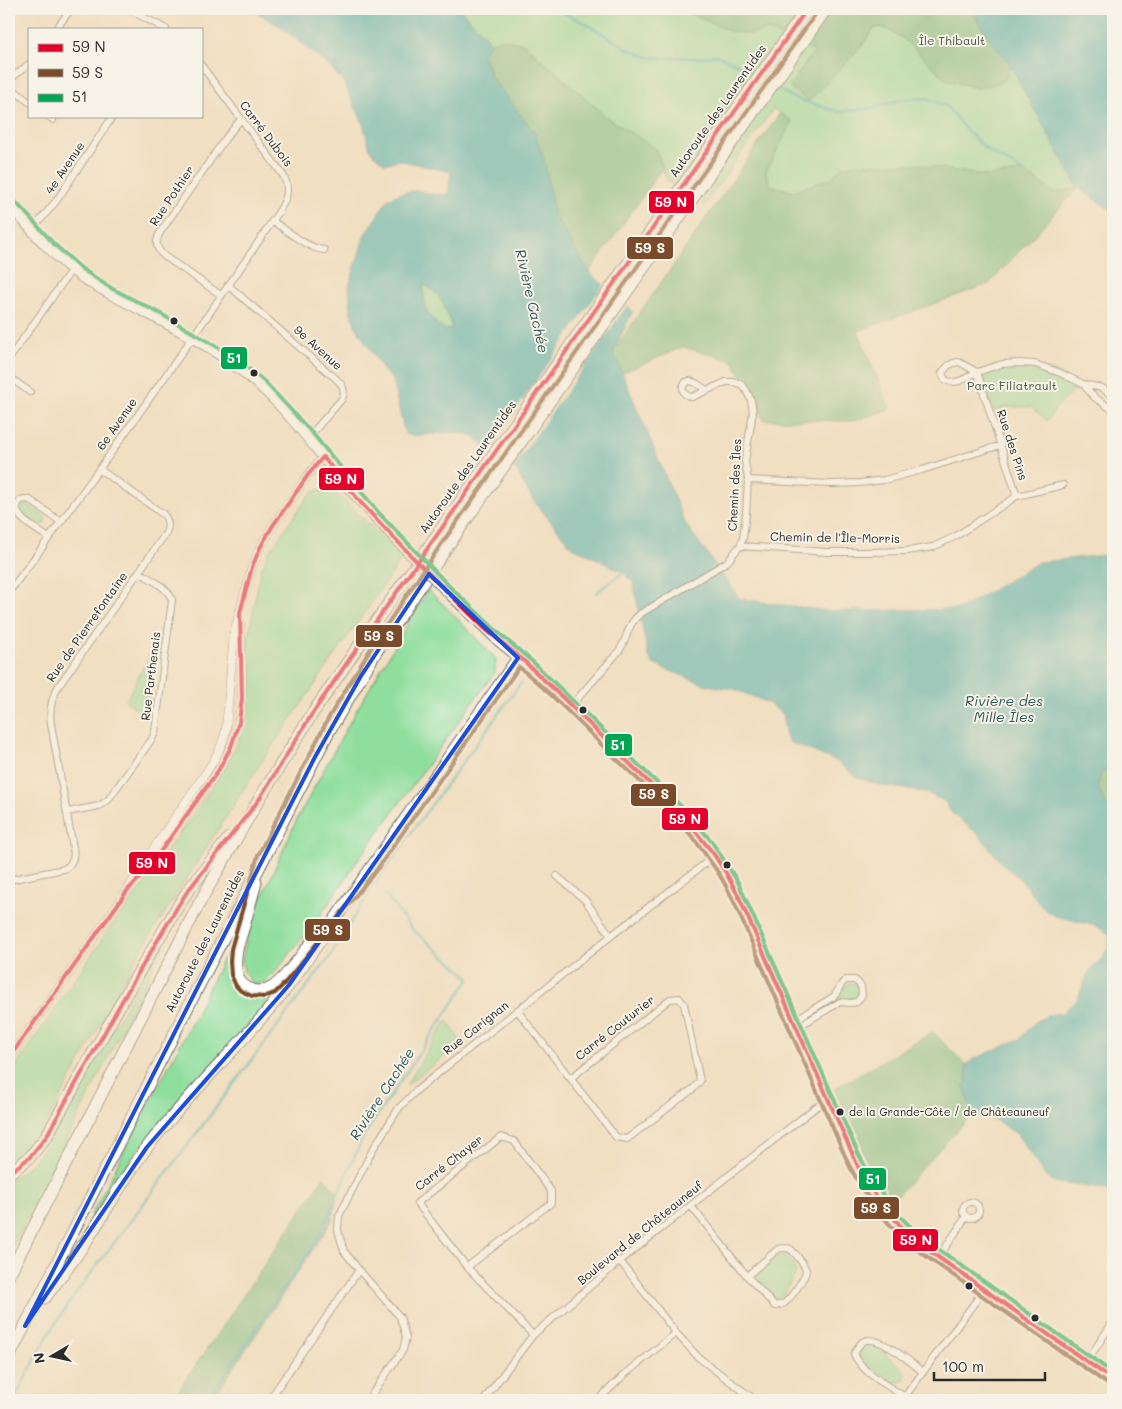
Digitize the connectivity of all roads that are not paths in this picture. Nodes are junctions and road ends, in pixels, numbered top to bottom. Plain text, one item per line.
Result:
1 (71, 9) edge
2 (128, 9) edge
3 (807, 9) edge
4 (826, 9) edge
5 (57, 28) edge
6 (164, 28) edge
7 (28, 65) edge
8 (202, 66) edge
9 (9, 80) edge
10 (9, 86) edge
11 (28, 101) edge
12 (112, 118) edge
13 (241, 119) junction
14 (10, 208) edge
15 (272, 221) junction
16 (32, 230) junction
17 (324, 250) dead end
18 (72, 269) junction
19 (228, 285) junction
20 (221, 295) junction
21 (191, 338) junction
22 (9, 359) edge
23 (977, 372) junction
24 (9, 377) edge
25 (1084, 384) junction
26 (707, 390) dead end
27 (30, 392) dead end
28 (1113, 396) edge
29 (1113, 410) edge
30 (308, 438) junction
31 (1001, 445) junction
32 (323, 458) junction
33 (99, 469) junction
34 (748, 480) junction
35 (1063, 485) dead end
36 (1017, 496) junction
37 (61, 522) junction
38 (49, 538) junction
39 (740, 546) junction
40 (139, 572) junction
41 (9, 592) edge
42 (240, 613) junction
43 (518, 658) junction
44 (571, 706) junction
45 (258, 801) junction
46 (67, 812) junction
47 (715, 856) junction
48 (264, 857) junction
49 (373, 864) junction
50 (557, 876) dead end
51 (9, 880) edge
52 (127, 891) junction
53 (611, 936) junction
54 (517, 1010) junction
55 (794, 1024) junction
56 (9, 1058) edge
57 (570, 1078) junction
58 (828, 1100) junction
59 (9, 1173) edge
60 (691, 1206) junction
61 (966, 1217) dead end
62 (938, 1257) junction
63 (620, 1261) junction
64 (467, 1268) junction
65 (359, 1270) junction
66 (9, 1275) edge
67 (747, 1276) junction
68 (984, 1290) junction
69 (1113, 1322) edge
70 (25, 1326) junction
71 (676, 1333) junction
72 (533, 1335) junction
73 (9, 1357) edge
74 (1087, 1361) junction
75 (923, 1372) junction
76 (1113, 1380) edge
77 (601, 1399) edge
78 (904, 1399) edge
79 (269, 1400) edge
80 (368, 1400) edge
81 (484, 1400) edge
82 (755, 1400) edge

1 - 5 street
2 - 6 street
3 - 45 highway, Autoroute des Laurentides
4 - 48 highway, Autoroute des Laurentides
7 - 9 street
8 - 13 street, Carré Dubois
10 - 11 street
12 - 16 street, 4e Avenue
13 - 15 street, Carré Dubois
13 - 20 street, Rue Pothier
14 - 16 main road
15 - 17 street
15 - 19 street, Carré Dubois
16 - 18 main road
18 - 21 main road
18 - 22 street
19 - 20 street, Carré Dubois
19 - 30 street, 9e Avenue
20 - 21 street, Carré Dubois
21 - 30 main road
21 - 33 street, 6e Avenue
23 - 23 street
23 - 25 street
23 - 31 street, Rue des Pins
24 - 27 street
25 - 28 street
25 - 29 street
26 - 34 street, Chemin des Îles
30 - 32 main road
31 - 34 street
31 - 36 street, Rue des Pins
32 - 42 street
32 - 43 main road, bridge
33 - 37 street, 6e Avenue
33 - 40 street, Rue de Pierrefontaine
34 - 39 street, Chemin des Îles
35 - 36 street, Chemin de l'Île-Morris
36 - 39 street, Chemin de l'Île-Morris
37 - 38 street, 6e Avenue
37 - 38 street
38 - 41 street, 6e Avenue
39 - 44 street, Chemin des Îles
40 - 46 street, Rue de Pierrefontaine
40 - 46 street, Rue Parthenais
42 - 52 street
42 - 52 street
43 - 44 main road
43 - 49 highway
44 - 47 main road
45 - 59 highway
45 - 66 highway, Autoroute des Laurentides
46 - 51 street, Rue de Pierrefontaine
47 - 53 street, Rue Carignan
47 - 55 main road
48 - 49 highway
48 - 70 highway, Autoroute des Laurentides
49 - 70 highway
50 - 53 street
52 - 56 street
53 - 54 street, Rue Carignan
54 - 57 street, Carré Couturier
54 - 65 street, Rue Carignan
55 - 55 street
55 - 58 main road
57 - 57 street, Carré Couturier
58 - 60 street, Boulevard de Châteauneuf
58 - 62 main road
60 - 63 street, Boulevard de Châteauneuf
60 - 67 street
61 - 62 street
62 - 68 main road
63 - 71 street
63 - 72 street, Boulevard de Châteauneuf
64 - 64 street, Carré Chayer
64 - 72 street, Carré Chayer
65 - 79 street
65 - 80 street, Rue Carignan
67 - 67 street
68 - 74 main road
68 - 75 street
69 - 74 street
70 - 73 highway, Autoroute des Laurentides
71 - 77 street
71 - 82 street
72 - 81 street, Boulevard de Châteauneuf
74 - 76 main road
75 - 78 street
75 - 78 street

